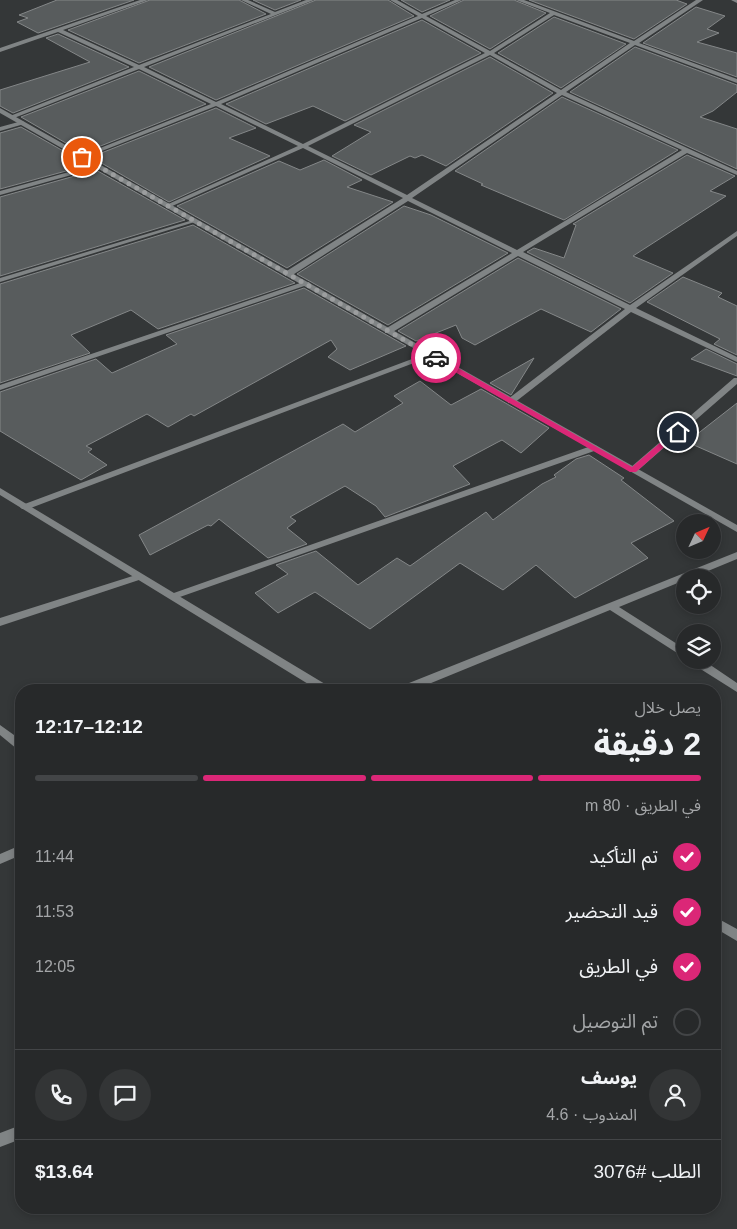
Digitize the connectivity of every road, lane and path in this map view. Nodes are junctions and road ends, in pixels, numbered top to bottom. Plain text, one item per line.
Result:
1 (145, 0) edge
2 (244, 0) edge
3 (311, 0) edge
4 (393, 0) edge
5 (458, 0) edge
6 (519, 0) edge
7 (700, 0) edge
8 (554, 13) junction
9 (275, 14) junction
10 (423, 16) junction
11 (59, 30) junction
12 (634, 43) junction
13 (0, 50) edge
14 (490, 53) junction
15 (140, 67) junction
16 (737, 81) edge
17 (562, 93) junction
18 (216, 104) junction
19 (0, 110) edge
20 (12, 117) junction
21 (22, 122) junction
22 (0, 129) edge
23 (303, 146) junction
24 (687, 150) junction
25 (82, 157) junction
26 (98, 166) junction
27 (737, 173) edge
28 (0, 193) edge
29 (409, 197) junction
30 (168, 206) junction
31 (195, 221) junction
32 (737, 233) edge
33 (520, 252) junction
34 (288, 274) junction
35 (0, 280) edge
36 (306, 284) junction
37 (630, 309) junction
38 (388, 331) junction
39 (431, 355) junction
40 (737, 360) edge
41 (737, 380) edge
42 (0, 388) edge
43 (511, 401) junction
44 (594, 448) junction
45 (633, 470) junction
46 (0, 491) edge
47 (25, 507) junction
48 (737, 530) edge
49 (737, 555) edge
50 (139, 578) junction
51 (174, 596) junction
52 (611, 606) junction
53 (0, 622) edge
54 (676, 648) edge
55 (708, 669) edge
56 (316, 684) edge
57 (418, 684) edge
58 (737, 688) edge
59 (0, 729) edge
60 (15, 741) edge
61 (15, 853) edge
62 (0, 859) edge
63 (721, 926) edge
64 (737, 935) edge
65 (15, 1134) edge
66 (0, 1140) edge

1 - 11 street
2 - 9 street
3 - 9 street
4 - 10 street
5 - 10 street
6 - 8 street
7 - 12 street
8 - 12 street
8 - 14 street
9 - 15 street
10 - 14 street
10 - 18 street
11 - 13 street
11 - 15 street
12 - 16 street
12 - 17 street
14 - 17 street
14 - 23 street
15 - 18 street
15 - 20 street
17 - 24 street
17 - 29 street
18 - 23 street
18 - 25 street
19 - 20 street
20 - 21 street
21 - 22 street
21 - 25 street
23 - 29 street
23 - 30 street
24 - 27 street
24 - 33 street
25 - 26 street
26 - 28 street
26 - 30 street
29 - 33 street
29 - 34 street
30 - 31 street
31 - 34 street
31 - 35 street
32 - 37 street
33 - 37 street
33 - 38 street
34 - 36 street
36 - 38 street
36 - 42 street
37 - 40 street
37 - 43 street
38 - 39 street
39 - 43 street
39 - 47 street
41 - 45 street
43 - 44 street
44 - 45 street
44 - 51 street
45 - 48 street
46 - 47 street
47 - 50 street
49 - 52 street
50 - 51 street
50 - 53 street
51 - 56 street
52 - 54 street
52 - 57 street
55 - 58 street
59 - 60 street
61 - 62 street
63 - 64 street
65 - 66 street

